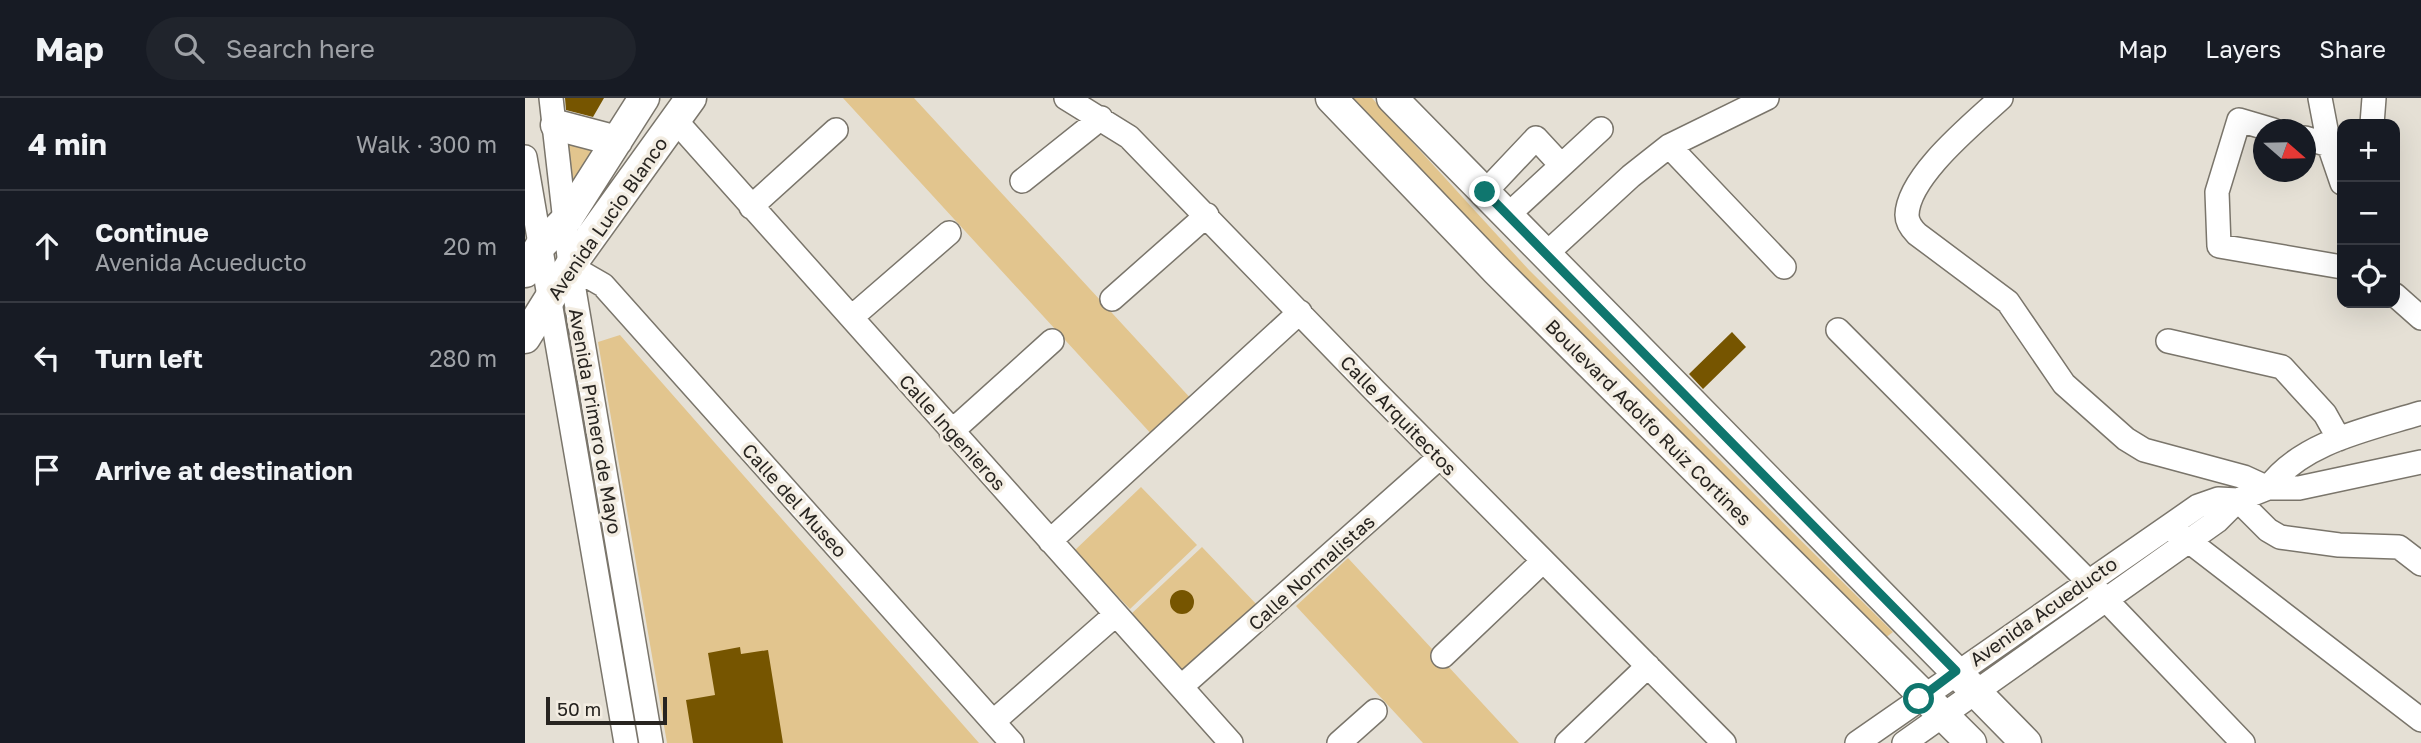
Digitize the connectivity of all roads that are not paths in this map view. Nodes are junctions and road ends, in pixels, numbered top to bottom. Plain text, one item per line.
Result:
1 (644, 98) edge
2 (1066, 98) edge
3 (1331, 98) edge
4 (1392, 98) edge
5 (1767, 98) edge
6 (2001, 98) edge
7 (2320, 98) edge
8 (2374, 98) edge
9 (683, 109) edge
10 (553, 112) edge
11 (1101, 118) junction
12 (2372, 119) edge
13 (2253, 124) edge
14 (1601, 129) dead end
15 (837, 130) dead end
16 (617, 141) junction
17 (2316, 141) edge
18 (2329, 145) junction
19 (1669, 146) junction
20 (525, 157) edge
21 (1561, 165) junction
22 (1022, 181) dead end
23 (2342, 182) edge
24 (1485, 192) junction
25 (529, 204) edge
26 (751, 207) junction
27 (1207, 215) junction
28 (1508, 215) junction
29 (566, 219) junction
30 (949, 233) dead end
31 (541, 246) junction
32 (1546, 254) junction
33 (570, 266) junction
34 (2337, 266) edge
35 (1784, 267) dead end
36 (525, 272) edge
37 (551, 297) junction
38 (1112, 299) dead end
39 (2400, 299) edge
40 (1300, 312) junction
41 (2420, 315) edge
42 (852, 317) junction
43 (1838, 330) dead end
44 (525, 338) edge
45 (1052, 341) dead end
46 (2168, 341) dead end
47 (2421, 413) edge
48 (951, 432) junction
49 (2339, 439) junction
50 (1440, 457) junction
51 (2421, 461) edge
52 (2268, 488) junction
53 (2238, 500) junction
54 (2169, 525) junction
55 (1051, 541) junction
56 (2187, 541) junction
57 (2410, 550) edge
58 (1543, 561) junction
59 (2421, 565) edge
60 (2087, 580) junction
61 (2105, 598) junction
62 (1115, 615) junction
63 (1443, 656) dead end
64 (1648, 666) junction
65 (1966, 682) junction
66 (1182, 686) junction
67 (1933, 705) junction
68 (1375, 711) dead end
69 (2421, 720) edge
70 (994, 722) junction
71 (626, 743) edge
72 (651, 743) edge
73 (1012, 743) edge
74 (1231, 743) edge
75 (1339, 743) edge
76 (1567, 743) edge
77 (1724, 743) edge
78 (1857, 743) edge
79 (1903, 743) edge
80 (1971, 743) edge
81 (2026, 743) edge
82 (2243, 743) edge

1 - 16 main road, Avenida Lucio Blanco
2 - 11 street, Calle Arquitectos
3 - 67 main road, Boulevard Adolfo Ruiz Cortines
4 - 24 main road
5 - 19 street
6 - 52 street
7 - 18 street
8 - 12 street
9 - 26 street, Calle Ingenieros
9 - 33 main road, Avenida Lucio Blanco
10 - 16 main road
10 - 29 street, Avenida Primero de Mayo
11 - 22 street
11 - 27 street, Calle Arquitectos
13 - 34 street
14 - 21 street
15 - 26 street
16 - 29 main road, Avenida Lucio Blanco
17 - 18 street
18 - 23 street
19 - 32 street
19 - 35 street
20 - 25 street, Avenida Primero de Mayo
21 - 24 street
21 - 28 street
24 - 28 main road
25 - 31 street, Avenida Primero de Mayo
26 - 42 street, Calle Ingenieros
27 - 38 street
27 - 40 street, Calle Arquitectos
28 - 32 main road
29 - 31 main road, Avenida Lucio Blanco
29 - 33 street, Avenida Primero de Mayo
30 - 42 street
31 - 36 main road, Avenida Lucio Blanco
31 - 37 street, Avenida Primero de Mayo
32 - 65 main road
33 - 37 main road, Avenida Lucio Blanco
33 - 70 street, Calle del Museo
33 - 72 street, Avenida Primero de Mayo
37 - 44 main road, Avenida Lucio Blanco
37 - 71 street, Avenida Primero de Mayo
39 - 41 street
40 - 50 street, Calle Arquitectos
40 - 55 street
42 - 48 street, Calle Ingenieros
43 - 60 street
45 - 48 street
46 - 49 street
47 - 49 street
48 - 55 street, Calle Ingenieros
49 - 52 street
50 - 58 street, Calle Arquitectos
50 - 66 street, Calle Normalistas
51 - 52 street, Avenida Acueducto
52 - 53 street, Avenida Acueducto
53 - 54 street, Avenida Acueducto
53 - 56 street, Avenida Acueducto
53 - 57 street
54 - 56 street
54 - 60 street, Avenida Acueducto
55 - 62 street, Calle Ingenieros
56 - 61 street, Avenida Acueducto
56 - 69 street
57 - 59 street
58 - 63 street
58 - 64 street, Calle Arquitectos
60 - 61 street
60 - 65 street, Avenida Acueducto
61 - 65 street, Avenida Acueducto
61 - 82 street
62 - 66 street, Calle Ingenieros
62 - 70 street
64 - 76 street
64 - 77 street, Calle Arquitectos
65 - 67 street, Avenida Acueducto
65 - 81 main road
66 - 74 street, Calle Ingenieros
67 - 78 street, Avenida Acueducto
67 - 79 street, Avenida Acueducto
67 - 80 main road, Boulevard Adolfo Ruiz Cortines
68 - 75 street
70 - 73 street, Calle del Museo

